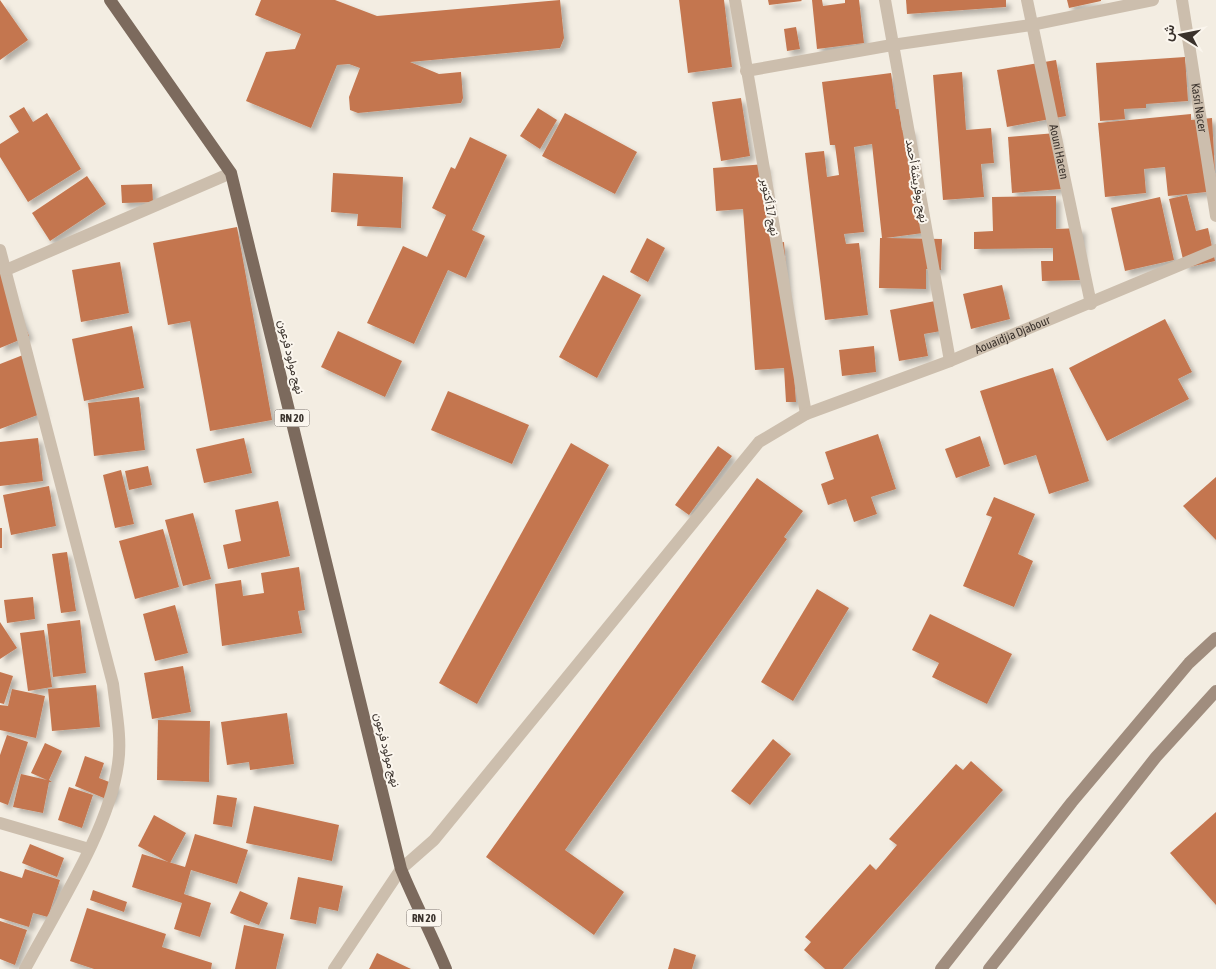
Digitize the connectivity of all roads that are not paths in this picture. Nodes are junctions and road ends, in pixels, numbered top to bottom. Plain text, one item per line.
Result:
1 (110, 0) edge
2 (735, 0) edge
3 (884, 0) edge
4 (1027, 0) edge
5 (1153, 0) edge
6 (1182, 0) edge
7 (1031, 25) junction
8 (892, 44) junction
9 (746, 70) junction
10 (231, 173) junction
11 (1216, 216) edge
12 (0, 250) edge
13 (1216, 250) edge
14 (6, 270) junction
15 (1091, 304) junction
16 (950, 361) junction
17 (806, 414) junction
18 (1216, 638) edge
19 (1216, 691) edge
20 (0, 822) edge
21 (89, 849) junction
22 (402, 868) junction
23 (25, 969) edge
24 (334, 969) edge
25 (446, 969) edge
26 (941, 969) edge
27 (990, 969) edge

1 - 10 main road, نهج مولود فرعون / RN 20
2 - 9 street, نهج 17 أكتوبر
3 - 8 street, نهج بوفريشة أحمد
4 - 7 street, Aouni Hacen
5 - 7 street
6 - 11 street, Kasri Nacer
7 - 8 street
7 - 15 street, Aouni Hacen
8 - 9 street
8 - 16 street, نهج بوفريشة أحمد
9 - 17 street, نهج 17 أكتوبر
10 - 14 street
10 - 22 main road, نهج مولود فرعون / RN 20
12 - 14 street
13 - 15 street, Aouaidjia Djabour
14 - 21 street
15 - 16 street, Aouaidjia Djabour
16 - 17 street, Aouaidjia Djabour
17 - 22 street, Aouaidjia Djabour
18 - 26 main road
19 - 27 main road
20 - 21 street
21 - 23 street
22 - 24 street, Aouaidjia Djabour
22 - 25 main road, RN 20

